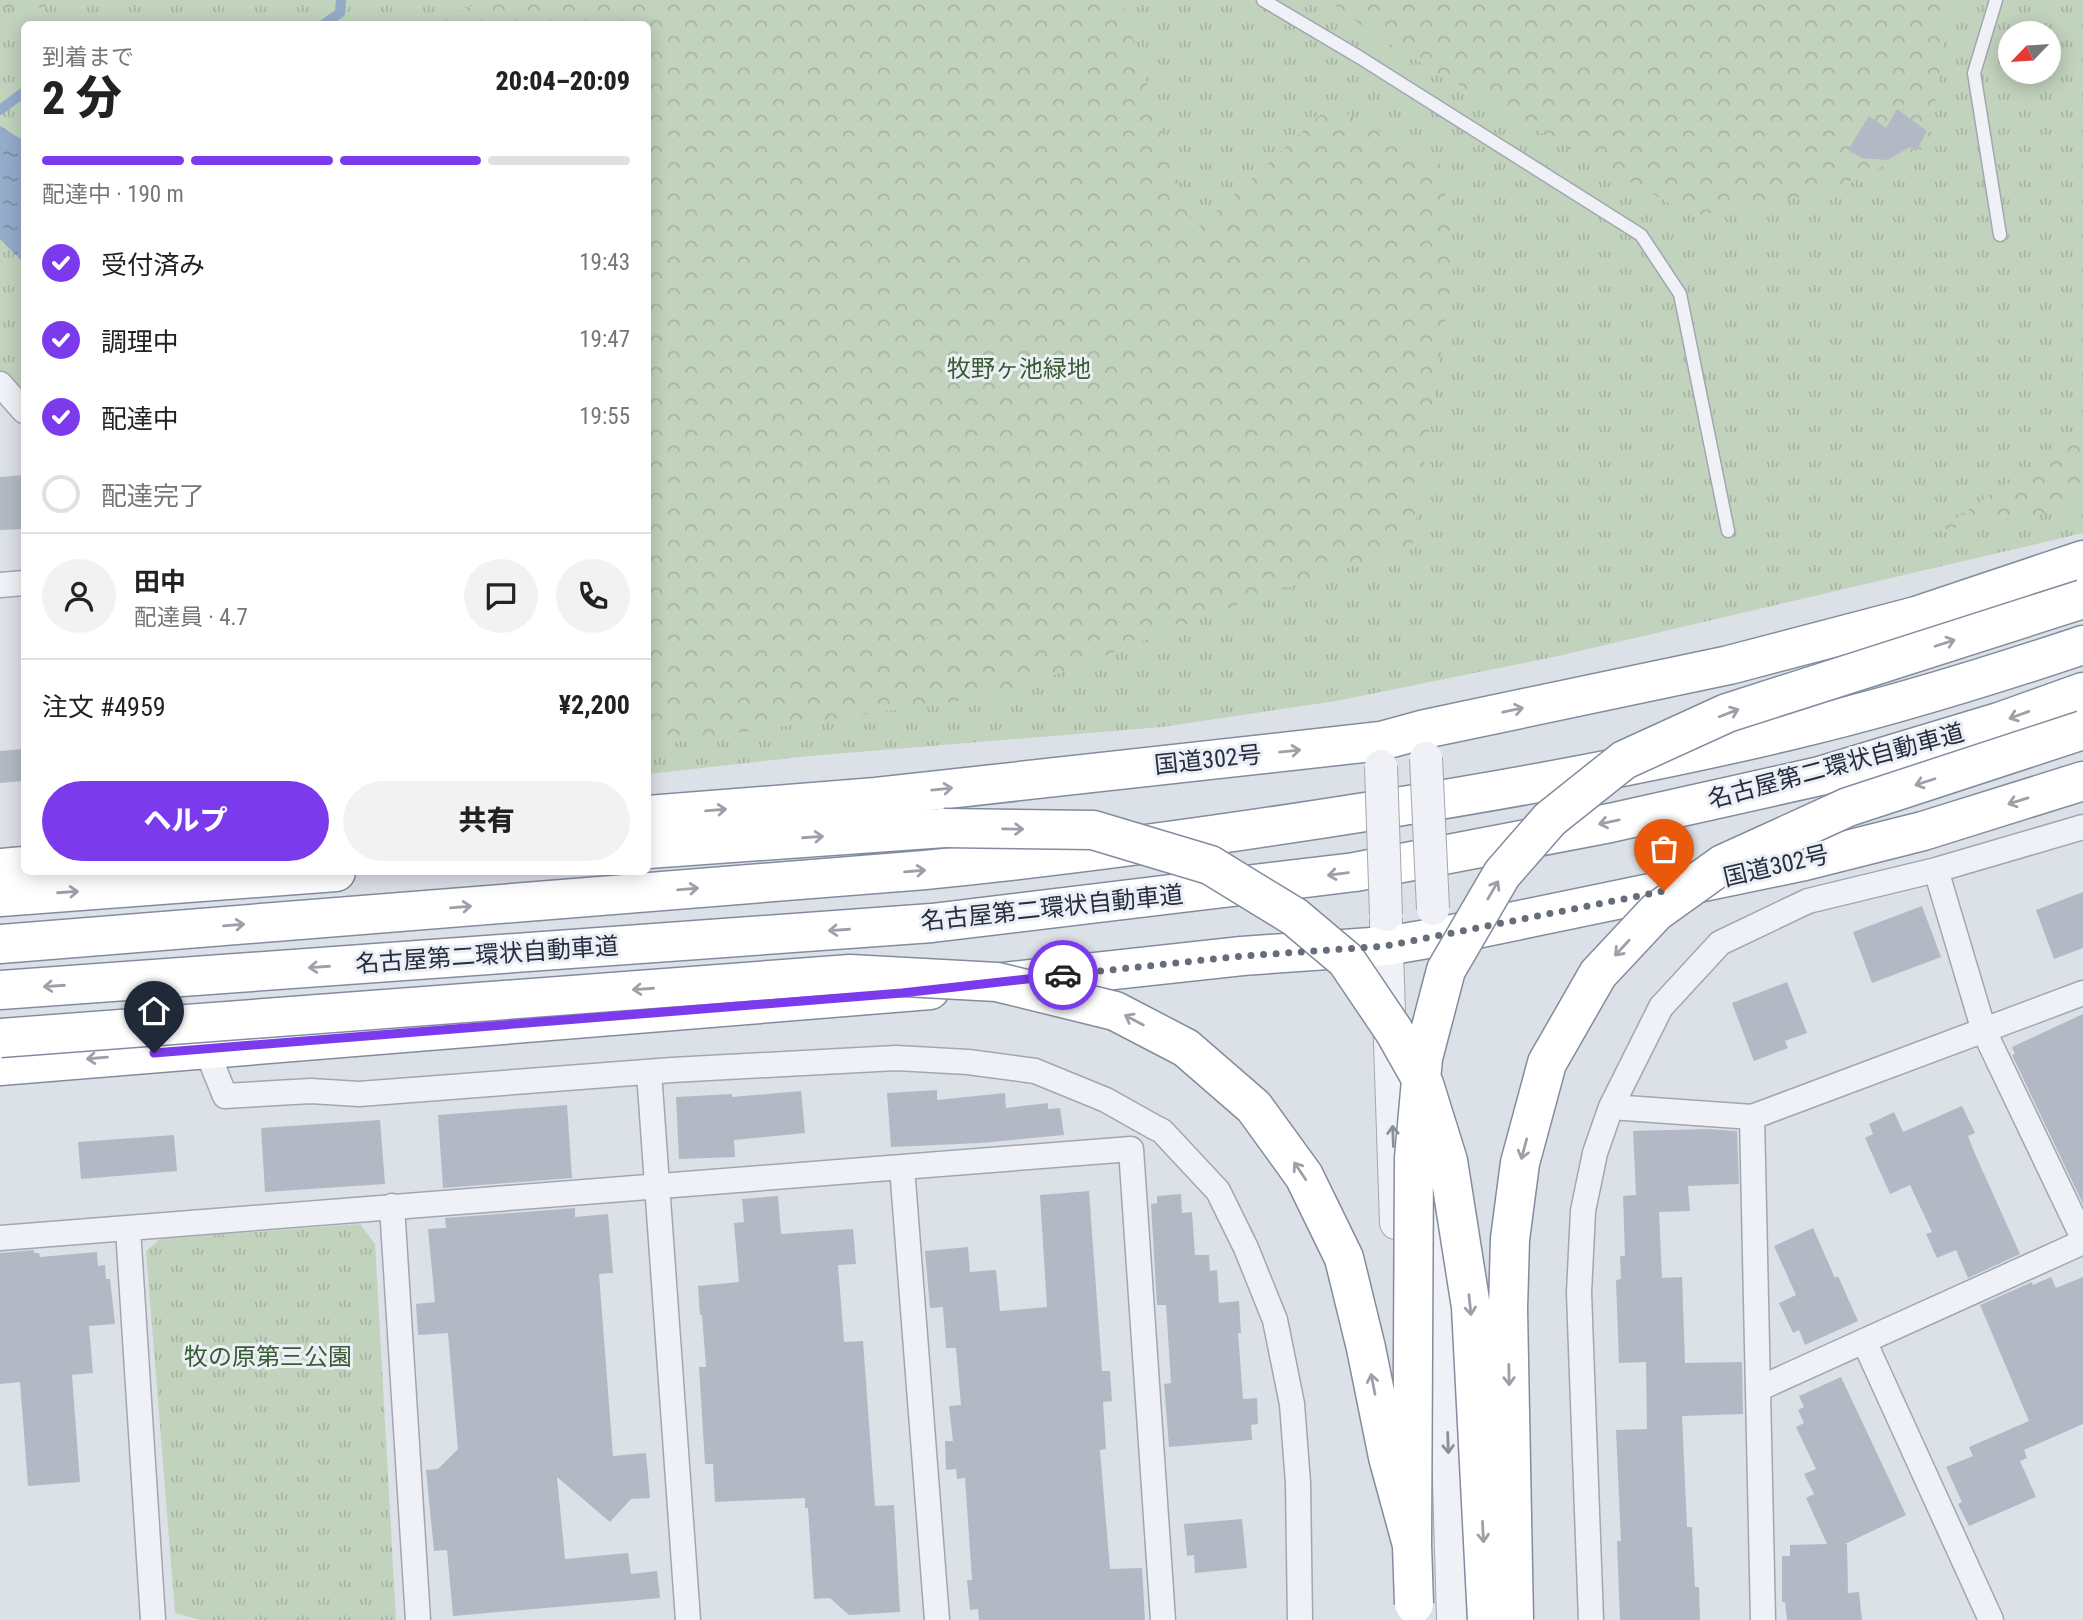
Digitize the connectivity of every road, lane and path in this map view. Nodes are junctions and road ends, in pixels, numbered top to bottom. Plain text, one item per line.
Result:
1 (1262, 0) edge
2 (1996, 0) edge
3 (2000, 235) dead end
4 (0, 384) edge
5 (21, 408) edge
6 (1728, 531) dead end
7 (2083, 560) edge
8 (21, 583) edge
9 (0, 585) edge
10 (2083, 599) edge
11 (2083, 645) edge
12 (2083, 692) edge
13 (2083, 730) edge
14 (1425, 744) junction
15 (1381, 753) junction
16 (2083, 781) edge
17 (651, 815) edge
18 (2083, 827) edge
19 (651, 849) edge
20 (21, 866) edge
21 (0, 868) edge
22 (1936, 870) junction
23 (296, 875) edge
24 (0, 897) edge
25 (1433, 924) junction
26 (1386, 931) junction
27 (0, 944) edge
28 (0, 990) edge
29 (2083, 993) edge
30 (1984, 1031) junction
31 (0, 1038) edge
32 (206, 1049) junction
33 (0, 1066) edge
34 (649, 1073) junction
35 (1611, 1107) junction
36 (1752, 1117) junction
37 (1154, 1127) junction
38 (1131, 1149) junction
39 (902, 1167) junction
40 (656, 1185) junction
41 (391, 1206) junction
42 (128, 1229) junction
43 (0, 1238) edge
44 (2083, 1240) edge
45 (1864, 1341) junction
46 (1758, 1389) junction
47 (1412, 1545) junction
48 (1415, 1617) edge
49 (153, 1620) edge
50 (418, 1620) edge
51 (688, 1620) edge
52 (937, 1620) edge
53 (1163, 1620) edge
54 (1300, 1620) edge
55 (1453, 1620) edge
56 (1487, 1620) edge
57 (1514, 1620) edge
58 (1591, 1620) edge
59 (1763, 1620) edge
60 (1991, 1620) edge

1 - 6 lane
2 - 3 lane
4 - 5 street
14 -> 7 highway, 国道302号
8 - 9 street
47 -> 10 highway, bridge
27 -> 11 highway, 名古屋第二環状自動車道
12 -> 28 highway, 名古屋第二環状自動車道
13 -> 57 highway, bridge
14 - 15 highway, 国道302号
14 - 25 street, bridge
17 -> 15 highway, 国道302号
15 - 26 street, bridge
16 -> 25 highway, 国道302号
18 - 22 street
19 -> 56 highway, bridge
20 - 21 highway
22 - 30 street
22 - 35 street
24 -> 23 highway
25 - 26 highway, 国道302号
25 -> 55 street
26 - 32 highway, 国道302号
48 -> 26 street
29 - 30 street
30 - 36 street
30 - 44 street
47 -> 31 highway, bridge
32 -> 33 highway, 国道302号
32 - 34 street
34 - 37 street
34 - 40 street
35 - 36 street
35 - 58 street
36 - 46 street
37 - 38 street
37 - 54 street
38 - 39 street
38 - 53 street
39 - 40 street
39 - 52 street
40 - 41 street
40 - 51 street
41 - 42 street
41 - 50 street
42 - 43 street
42 - 49 street
44 - 45 street
45 - 46 street
45 - 60 street
46 - 59 street
47 - 48 highway, bridge

